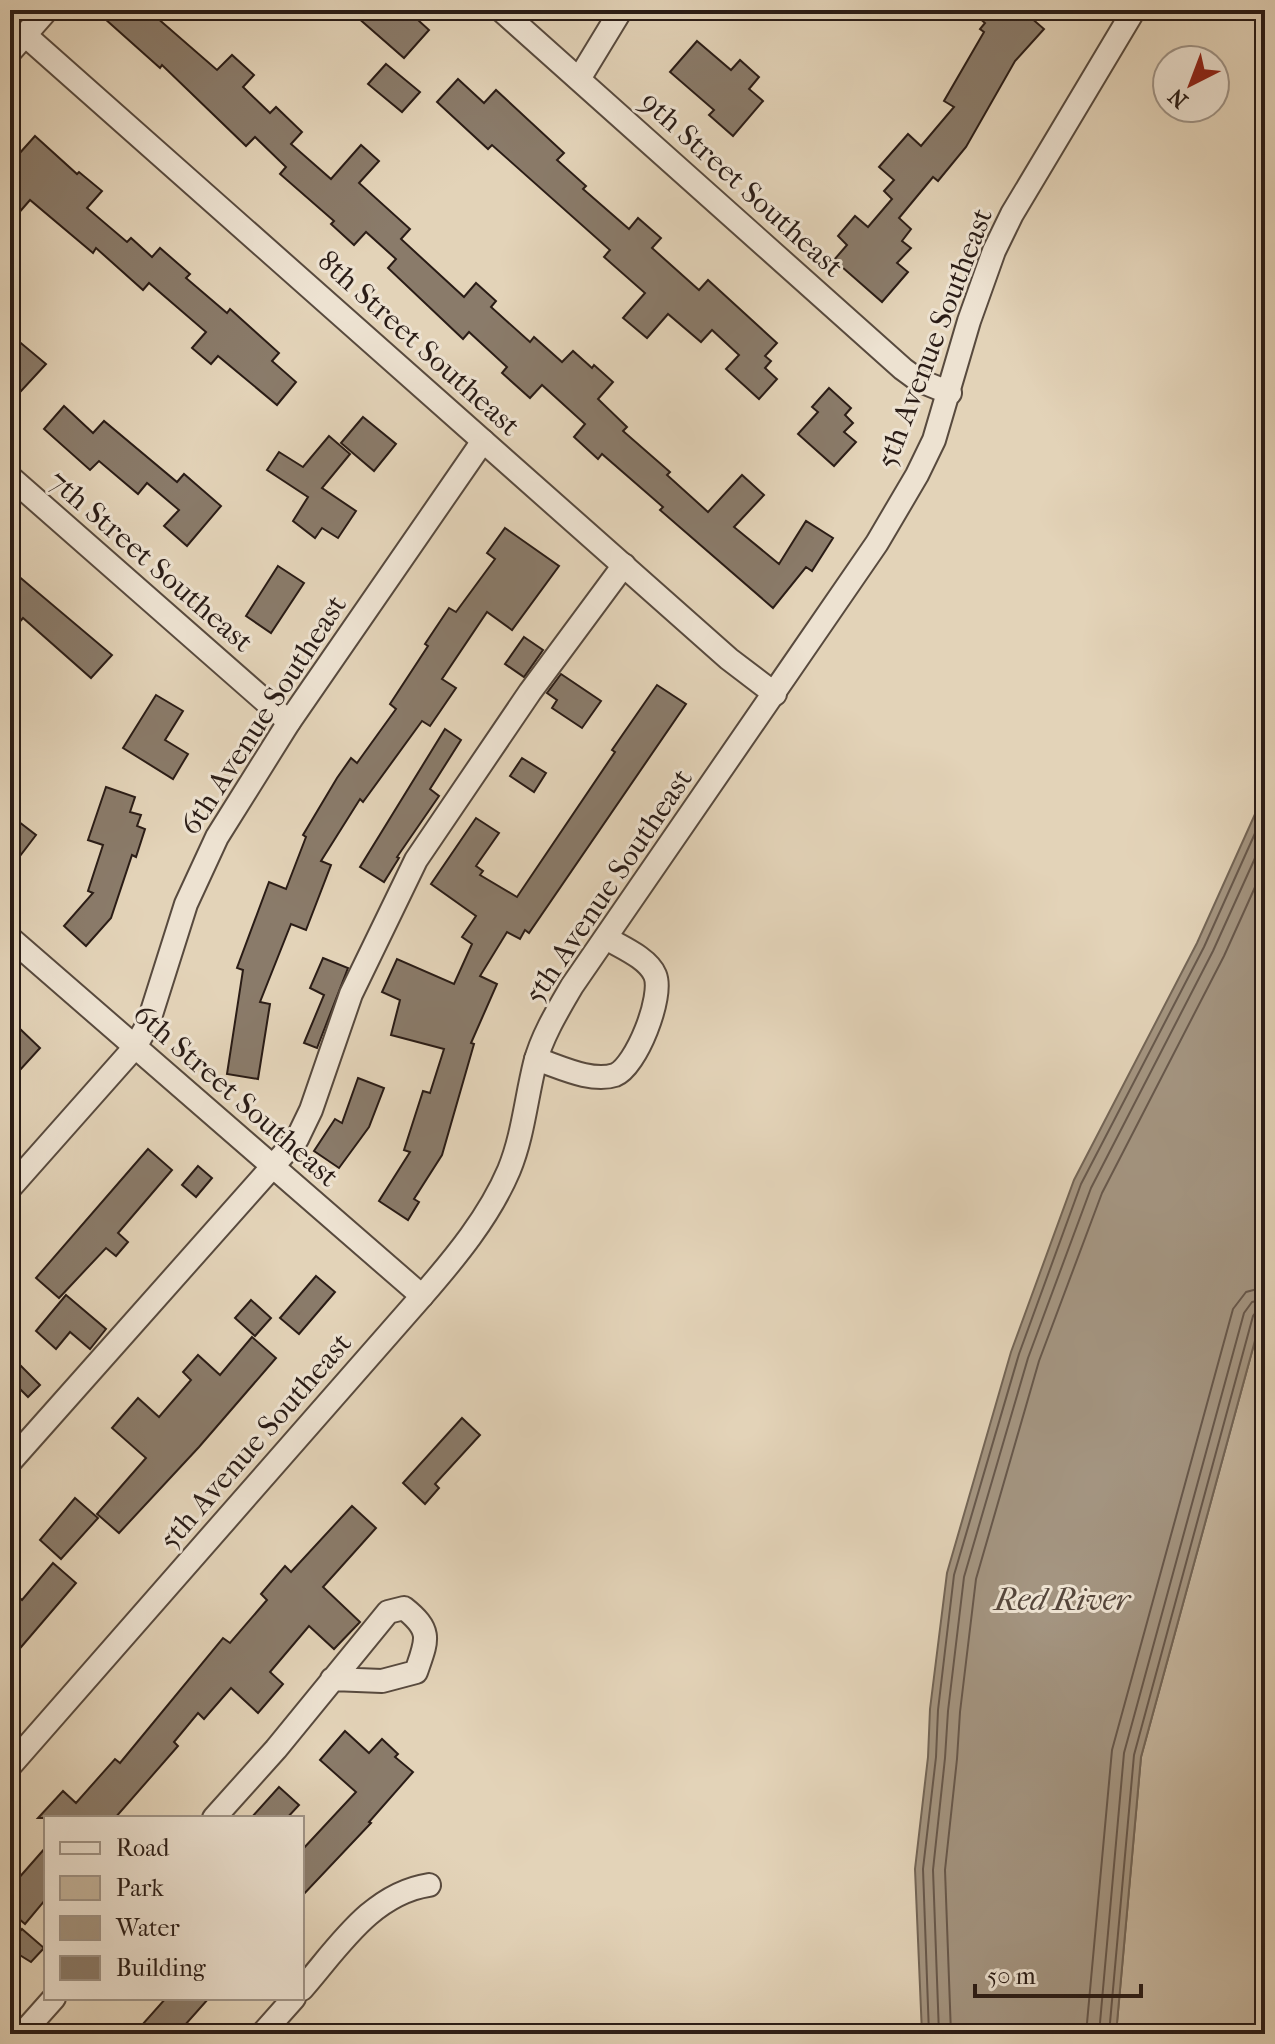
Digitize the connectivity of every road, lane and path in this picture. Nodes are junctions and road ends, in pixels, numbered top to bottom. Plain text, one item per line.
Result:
1 (47, 10) edge
2 (501, 10) edge
3 (621, 10) edge
4 (1134, 10) edge
5 (25, 35) junction
6 (10, 52) edge
7 (579, 79) junction
8 (950, 393) junction
9 (483, 441) junction
10 (10, 477) edge
11 (624, 565) junction
12 (775, 694) junction
13 (289, 722) junction
14 (10, 938) edge
15 (606, 938) junction
16 (135, 1047) junction
17 (536, 1059) junction
18 (273, 1167) junction
19 (10, 1188) edge
20 (422, 1296) junction
21 (10, 1462) edge
22 (332, 1679) dead end
23 (10, 1766) edge
24 (216, 1816) edge
25 (429, 1885) dead end
26 (304, 1987) edge
27 (52, 2000) edge
28 (292, 2000) edge
29 (22, 2034) edge
30 (262, 2034) edge

1 - 5 street
2 - 7 street, 9th Street Southeast
3 - 7 street
4 - 8 street, 5th Avenue Southeast
5 - 6 street
5 - 9 street, 8th Street Southeast
7 - 8 street, 9th Street Southeast
8 - 12 street, 5th Avenue Southeast
9 - 11 street, 8th Street Southeast
9 - 13 street, 6th Avenue Southeast
10 - 13 street, 7th Street Southeast
11 - 12 street, 8th Street Southeast
11 - 18 street
12 - 15 street, 5th Avenue Southeast
13 - 16 street, 6th Avenue Southeast
14 - 16 street, 6th Street Southeast
15 - 17 street, 5th Avenue Southeast
15 - 17 street
16 - 18 street, 6th Street Southeast
16 - 19 street, 6th Avenue Southeast
17 - 20 street, 5th Avenue Southeast
18 - 20 street, 6th Street Southeast
18 - 21 street
20 - 23 street, 5th Avenue Southeast
22 - 24 street
25 - 26 street
27 - 29 street
28 - 30 street

